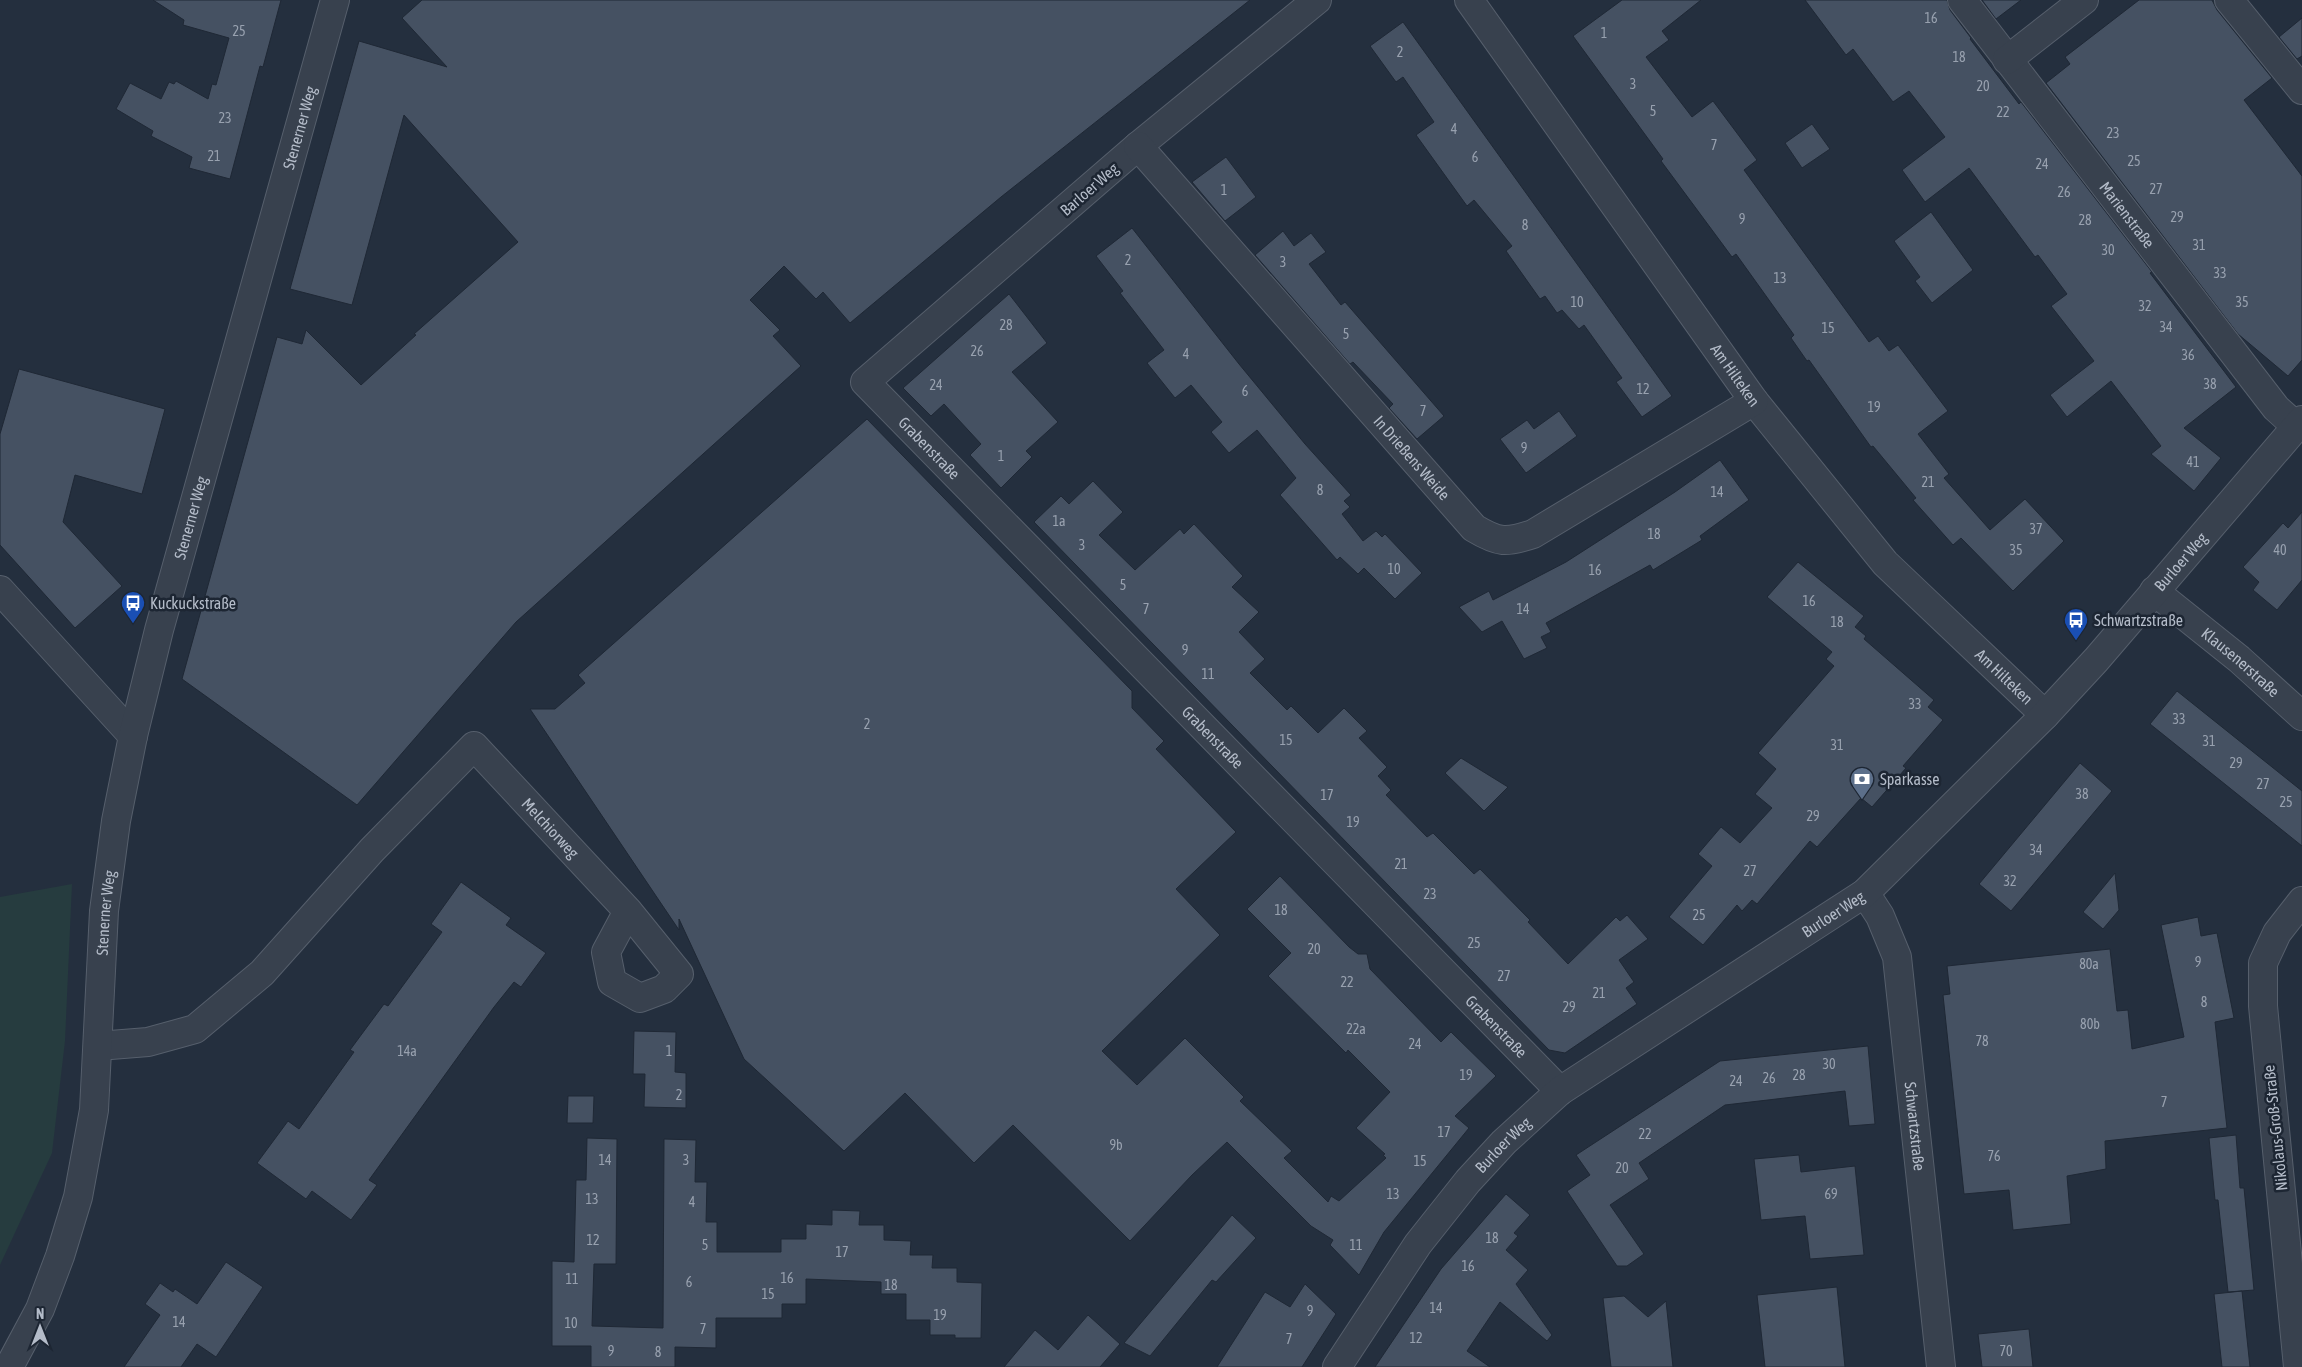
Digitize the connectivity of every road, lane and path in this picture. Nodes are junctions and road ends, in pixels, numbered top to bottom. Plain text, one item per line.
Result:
1 (335, 0) edge
2 (1317, 0) edge
3 (1469, 0) edge
4 (1962, 0) edge
5 (2084, 0) edge
6 (2229, 0) edge
7 (2007, 60) junction
8 (2302, 90) edge
9 (1138, 146) junction
10 (865, 382) joint
11 (1754, 400) junction
12 (2299, 423) edge
13 (0, 590) edge
14 (2154, 591) junction
15 (2045, 715) junction
16 (2302, 716) edge
17 (132, 736) junction
18 (1865, 893) junction
19 (2302, 901) edge
20 (628, 911) dead end
21 (98, 1046) junction
22 (1560, 1091) junction
23 (9, 1367) edge
24 (1338, 1367) edge
25 (1941, 1367) edge
26 (2298, 1367) edge

1 - 17 street, Stenerner Weg
2 - 9 street, Barloer Weg
3 - 11 street, Am Hilteken
4 - 7 street, Marienstraße
5 - 7 street
6 - 8 street
7 - 12 street, Marienstraße
9 - 10 street, Barloer Weg
9 - 11 street, In Drießens Weide
10 - 22 street, Grabenstraße
11 - 15 street, Am Hilteken
12 - 14 street, Burloer Weg
13 - 17 street
14 - 15 street, Burloer Weg
14 - 16 street, Klausenerstraße
15 - 18 street, Burloer Weg
17 - 21 street, Stenerner Weg
18 - 22 street, Burloer Weg
18 - 25 street, Schwartzstraße
19 - 26 street, Nikolaus-Groß-Straße
20 - 21 street, Melchiorweg
21 - 23 street, Stenerner Weg
22 - 24 street, Burloer Weg

